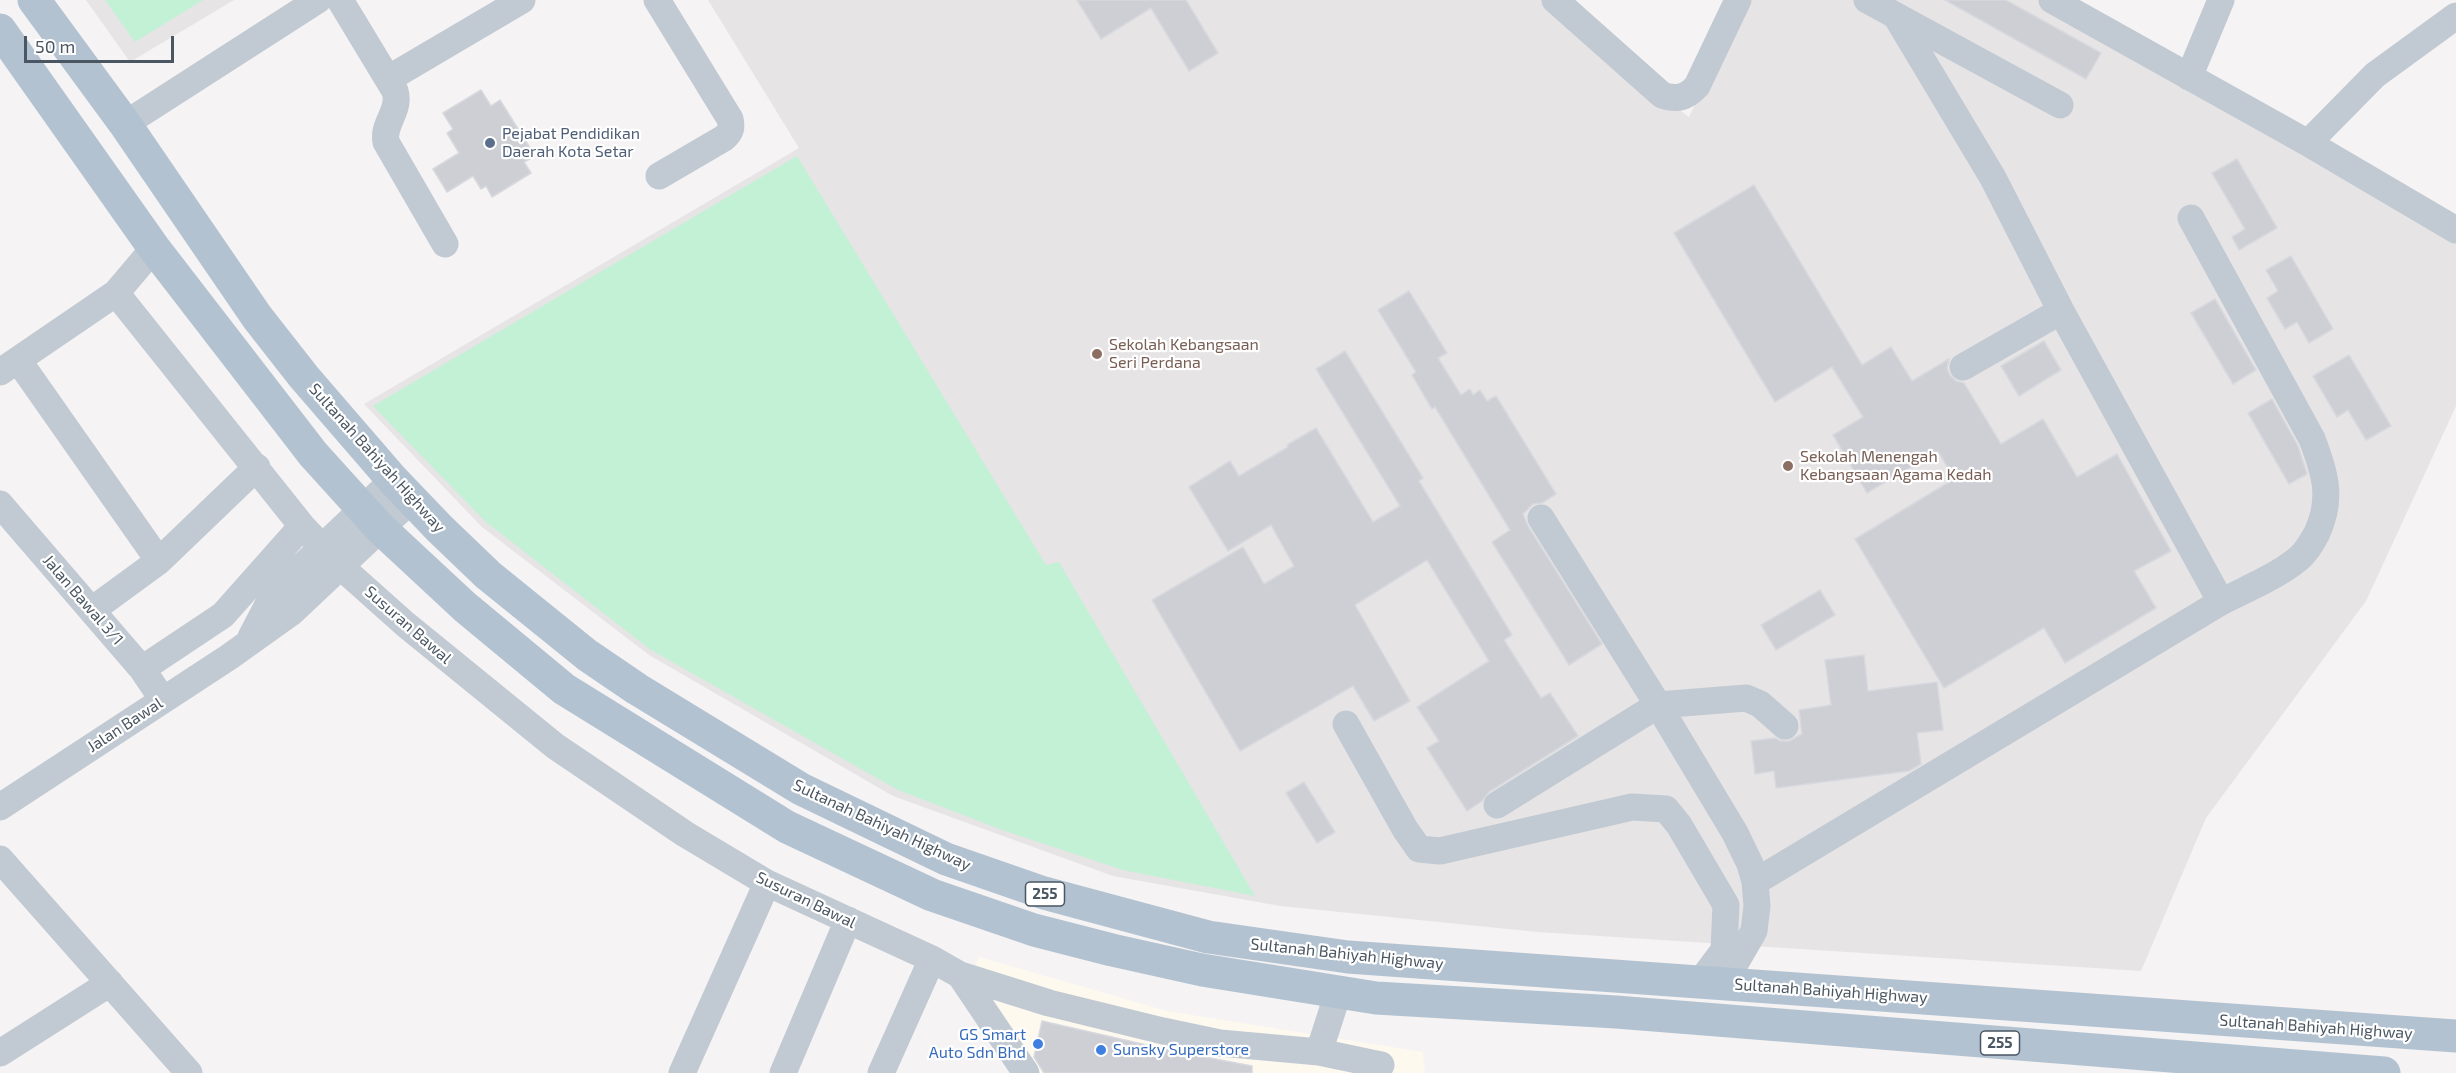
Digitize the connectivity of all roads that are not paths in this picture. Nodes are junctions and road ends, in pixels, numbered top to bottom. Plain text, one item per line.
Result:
1 (34, 0) edge
2 (318, 0) edge
3 (340, 0) edge
4 (522, 0) edge
5 (657, 0) edge
6 (1555, 0) edge
7 (1738, 0) edge
8 (1867, 0) edge
9 (2052, 0) edge
10 (2221, 0) edge
11 (1896, 16) junction
12 (2456, 16) edge
13 (0, 30) edge
14 (2189, 77) junction
15 (388, 79) junction
16 (2060, 105) dead end
17 (125, 124) junction
18 (2308, 143) junction
19 (659, 176) dead end
20 (2191, 218) dead end
21 (2456, 230) edge
22 (445, 244) dead end
23 (154, 248) junction
24 (116, 293) junction
25 (2061, 311) junction
26 (9, 366) edge
27 (1963, 367) dead end
28 (257, 467) junction
29 (402, 490) junction
30 (0, 504) edge
31 (371, 518) junction
32 (1541, 518) dead end
33 (302, 526) junction
34 (331, 557) junction
35 (159, 561) junction
36 (2221, 602) junction
37 (92, 610) junction
38 (142, 669) junction
39 (163, 700) junction
40 (1658, 705) junction
41 (1346, 724) dead end
42 (1785, 726) dead end
43 (1497, 805) dead end
44 (0, 807) edge
45 (0, 859) edge
46 (1755, 882) junction
47 (767, 883) junction
48 (848, 920) junction
49 (932, 959) junction
50 (960, 975) junction
51 (1711, 982) junction
52 (110, 983) junction
53 (1338, 993) junction
54 (2456, 1036) edge
55 (1319, 1052) junction
56 (0, 1053) edge
57 (1381, 1065) dead end
58 (189, 1073) edge
59 (682, 1073) edge
60 (783, 1073) edge
61 (880, 1073) edge
62 (1026, 1073) edge
63 (2385, 1073) edge

1 - 17 main road, Sultanah Bahiyah Highway / 255
2 - 17 street
3 - 15 street
4 - 15 street
5 - 19 street
6 - 7 street
8 - 11 street
9 - 14 street
10 - 14 street
11 - 16 street
11 - 25 street
12 - 18 street
13 - 23 main road, Sultanah Bahiyah Highway / 255
14 - 18 street
15 - 22 street
17 - 29 main road, Sultanah Bahiyah Highway / 255
18 - 21 street
20 - 36 street
23 - 24 street
23 - 31 main road, Sultanah Bahiyah Highway / 255
24 - 26 street
24 - 28 street, Susuran Bawal
25 - 27 street
25 - 36 street
26 - 35 street
28 - 33 street, Susuran Bawal
28 - 35 street
29 - 31 street, Jalan Bawal
29 - 51 main road, Sultanah Bahiyah Highway / 255
30 - 37 street, Jalan Bawal 3/1
31 - 34 street, Jalan Bawal
31 - 53 main road, Sultanah Bahiyah Highway / 255
32 - 40 street
33 - 34 street, Susuran Bawal
33 - 38 street
34 - 39 street, Jalan Bawal
34 - 47 street, Susuran Bawal
35 - 37 street
36 - 46 street
37 - 38 street, Jalan Bawal 3/1
38 - 39 street, Jalan Bawal 3/1
39 - 44 street, Jalan Bawal
40 - 42 street
40 - 43 street
40 - 46 street
41 - 51 street
45 - 52 street
46 - 51 street
47 - 48 street, Susuran Bawal
47 - 59 street
48 - 49 street, Susuran Bawal
48 - 60 street
49 - 50 street, Susuran Bawal
49 - 61 street
50 - 55 street, Susuran Bawal
50 - 62 street
51 - 54 main road, Sultanah Bahiyah Highway / 255
52 - 56 street
52 - 58 street
53 - 55 street
53 - 63 main road, Sultanah Bahiyah Highway / 255
55 - 57 street, Susuran Bawal

